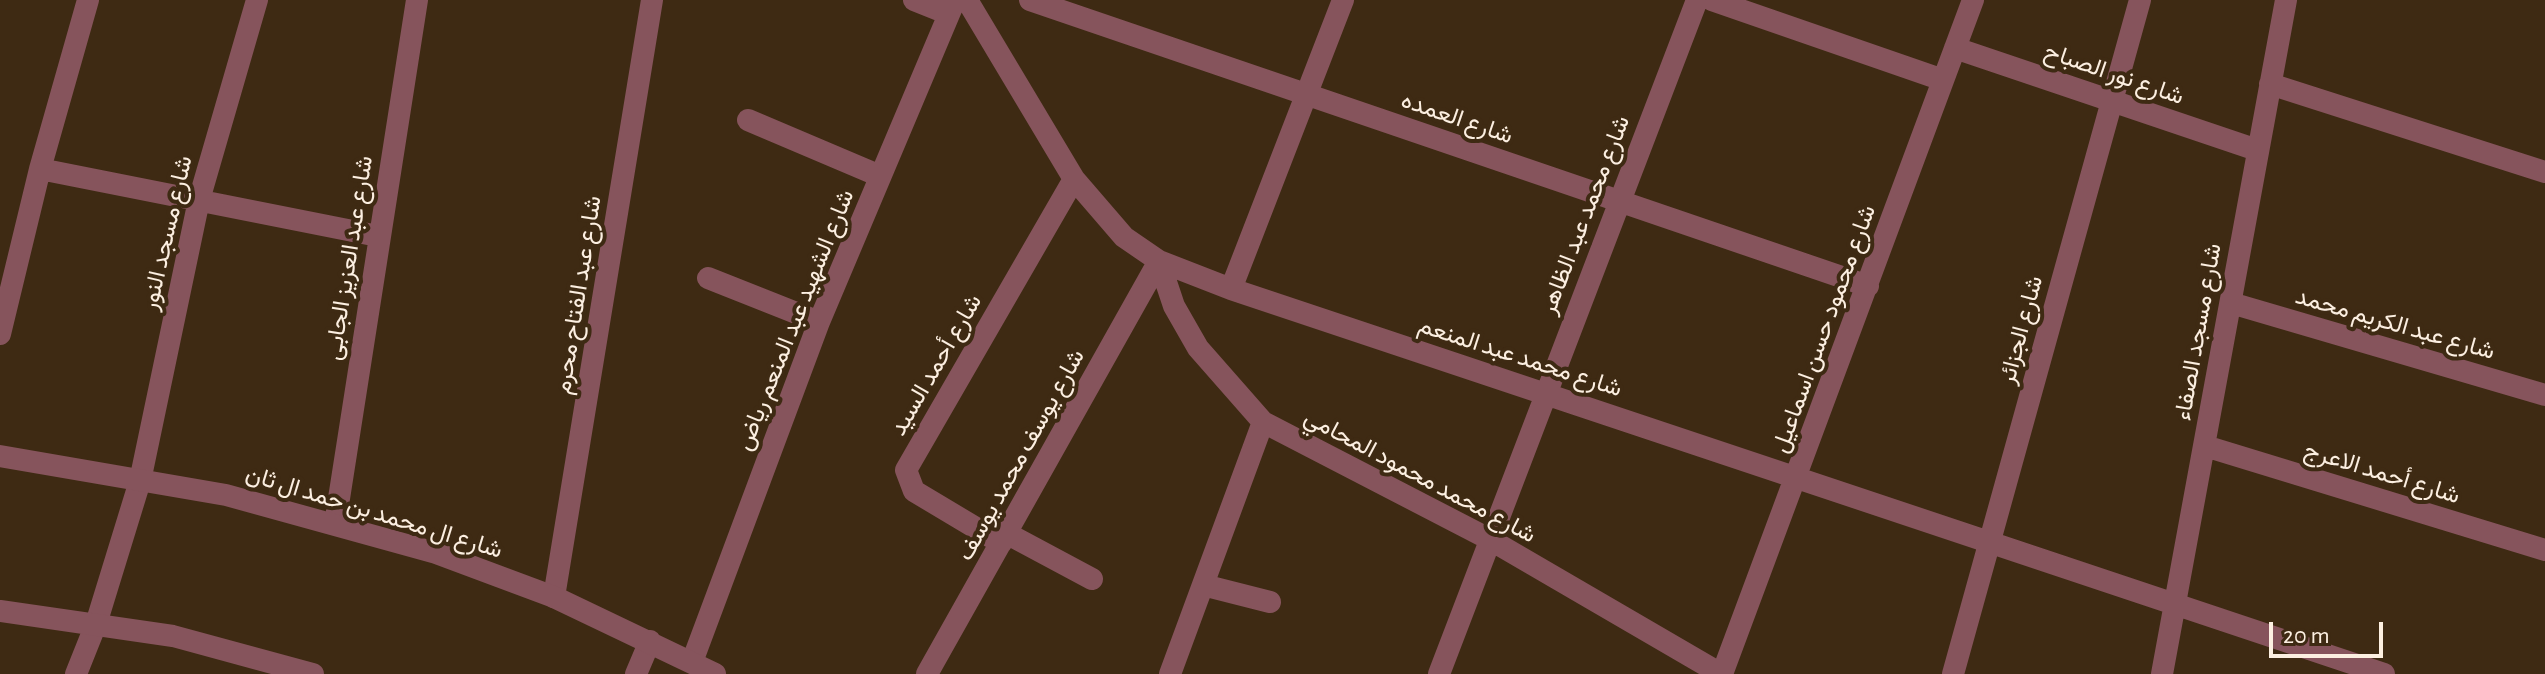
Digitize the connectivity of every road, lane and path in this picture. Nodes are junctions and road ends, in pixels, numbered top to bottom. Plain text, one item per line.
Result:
1 (88, 0) edge
2 (257, 0) edge
3 (417, 0) edge
4 (652, 0) edge
5 (914, 0) edge
6 (967, 0) edge
7 (1030, 0) edge
8 (1343, 0) edge
9 (1697, 0) edge
10 (1712, 0) edge
11 (1973, 0) edge
12 (2140, 0) edge
13 (2286, 0) edge
14 (952, 7) edge
15 (1955, 48) junction
16 (1943, 80) junction
17 (2270, 84) junction
18 (1307, 95) junction
19 (2112, 101) junction
20 (748, 120) dead end
21 (2257, 150) junction
22 (40, 169) junction
23 (2545, 172) edge
24 (880, 176) junction
25 (1074, 179) junction
26 (199, 200) junction
27 (1618, 201) junction
28 (378, 236) junction
29 (1159, 261) junction
30 (708, 278) dead end
31 (1868, 286) junction
32 (1231, 289) junction
33 (2231, 303) junction
34 (819, 322) junction
35 (0, 334) edge
36 (1544, 392) junction
37 (2545, 395) edge
38 (1263, 422) junction
39 (2205, 446) junction
40 (0, 456) edge
41 (1798, 477) junction
42 (140, 481) junction
43 (335, 524) junction
44 (1004, 538) junction
45 (1489, 539) junction
46 (1990, 543) junction
47 (2545, 550) edge
48 (1092, 579) dead end
49 (1203, 585) junction
50 (554, 597) junction
51 (1270, 602) dead end
52 (2176, 606) junction
53 (0, 611) edge
54 (96, 624) junction
55 (650, 641) junction
56 (692, 662) junction
57 (303, 672) edge
58 (76, 674) edge
59 (636, 674) edge
60 (715, 674) edge
61 (927, 674) edge
62 (1170, 674) edge
63 (1439, 674) edge
64 (1722, 674) edge
65 (1953, 674) edge
66 (2162, 674) edge
67 (2384, 674) edge

1 - 22 street
2 - 26 street, شارع مسجد النور
3 - 28 street, شارع عبد العزيز الجابى
4 - 50 street, شارع عبد الفتاح محرم
5 - 14 street
6 - 25 street, شارع محمد عبد المنعم
7 - 18 street, شارع العمده
8 - 18 street
9 - 27 street, شارع محمد عبد الظاهر
10 - 16 street
11 - 15 street, شارع محمود حسن اسماعيل
12 - 19 street, شارع الجزائر
13 - 17 street, شارع مسجد الصفاء
14 - 24 street, شارع الشهيد عبد المنعم رياض
15 - 16 street, شارع محمود حسن اسماعيل
15 - 19 street, شارع نور الصباح
16 - 31 street, شارع محمود حسن اسماعيل
17 - 21 street, شارع مسجد الصفاء
17 - 23 street
18 - 27 street, شارع العمده
18 - 32 street
19 - 21 street, شارع نور الصباح
19 - 46 street, شارع الجزائر
20 - 24 street
21 - 33 street, شارع مسجد الصفاء
22 - 26 street
22 - 35 street
24 - 34 street, شارع الشهيد عبد المنعم رياض
25 - 29 street, شارع محمد عبد المنعم
25 - 44 street, شارع أحمد السيد
26 - 28 street
26 - 42 street, شارع مسجد النور
27 - 31 street, شارع العمده
27 - 36 street, شارع محمد عبد الظاهر
28 - 43 street, شارع عبد العزيز الجابى
29 - 32 street, شارع محمد عبد المنعم
29 - 38 street, شارع محمد محمود المحامي
29 - 44 street, شارع يوسف محمد يوسف
30 - 34 street
31 - 41 street, شارع محمود حسن اسماعيل
32 - 36 street, شارع محمد عبد المنعم
33 - 37 street, شارع عبد الكريم محمد
33 - 39 street, شارع مسجد الصفاء
34 - 56 street, شارع الشهيد عبد المنعم رياض
36 - 41 street, شارع محمد عبد المنعم
36 - 45 street, شارع محمد عبد الظاهر
38 - 45 street, شارع محمد محمود المحامي
38 - 49 street
39 - 47 street, شارع أحمد الاعرج
39 - 52 street, شارع مسجد الصفاء
40 - 42 street, شارع ال محمد بن حمد ال ثان
41 - 46 street, شارع محمد عبد المنعم
41 - 64 street, شارع محمود حسن اسماعيل
42 - 43 street, شارع ال محمد بن حمد ال ثان
42 - 54 street, شارع مسجد النور
43 - 50 street, شارع ال محمد بن حمد ال ثان
44 - 48 street
44 - 61 street, شارع يوسف محمد يوسف
45 - 63 street, شارع محمد عبد الظاهر
45 - 64 street, شارع محمد محمود المحامي
46 - 52 street, شارع محمد عبد المنعم
46 - 65 street, شارع الجزائر
49 - 51 street
49 - 62 street
50 - 55 street, شارع ال محمد بن حمد ال ثان
52 - 66 street, شارع مسجد الصفاء
52 - 67 street, شارع محمد عبد المنعم
53 - 54 street
54 - 57 street
54 - 58 street, شارع مسجد النور
55 - 56 street, شارع ال محمد بن حمد ال ثان
55 - 59 street
56 - 60 street, شارع ال محمد بن حمد ال ثان

